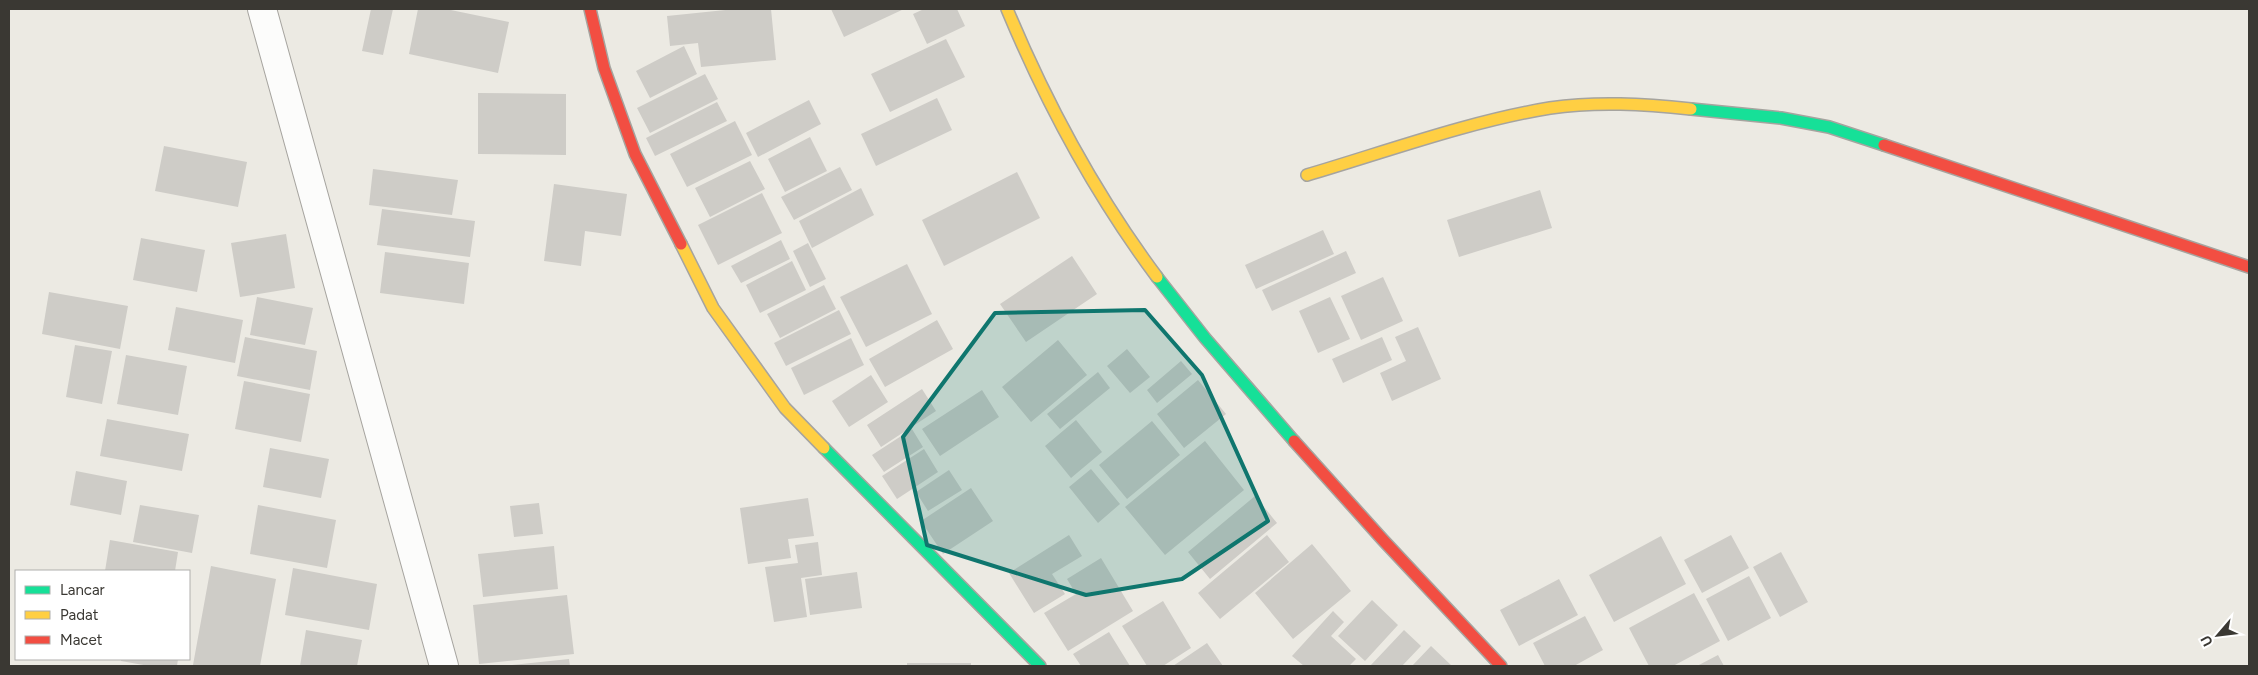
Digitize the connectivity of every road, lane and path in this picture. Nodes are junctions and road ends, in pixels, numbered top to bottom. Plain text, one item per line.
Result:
1 (262, 9) edge
2 (590, 9) edge
3 (1007, 9) edge
4 (1307, 175) dead end
5 (2249, 267) edge
6 (444, 666) edge
7 (1040, 666) edge
8 (1501, 666) edge

1 - 6 street
2 - 7 street
3 - 8 street
4 - 5 street

